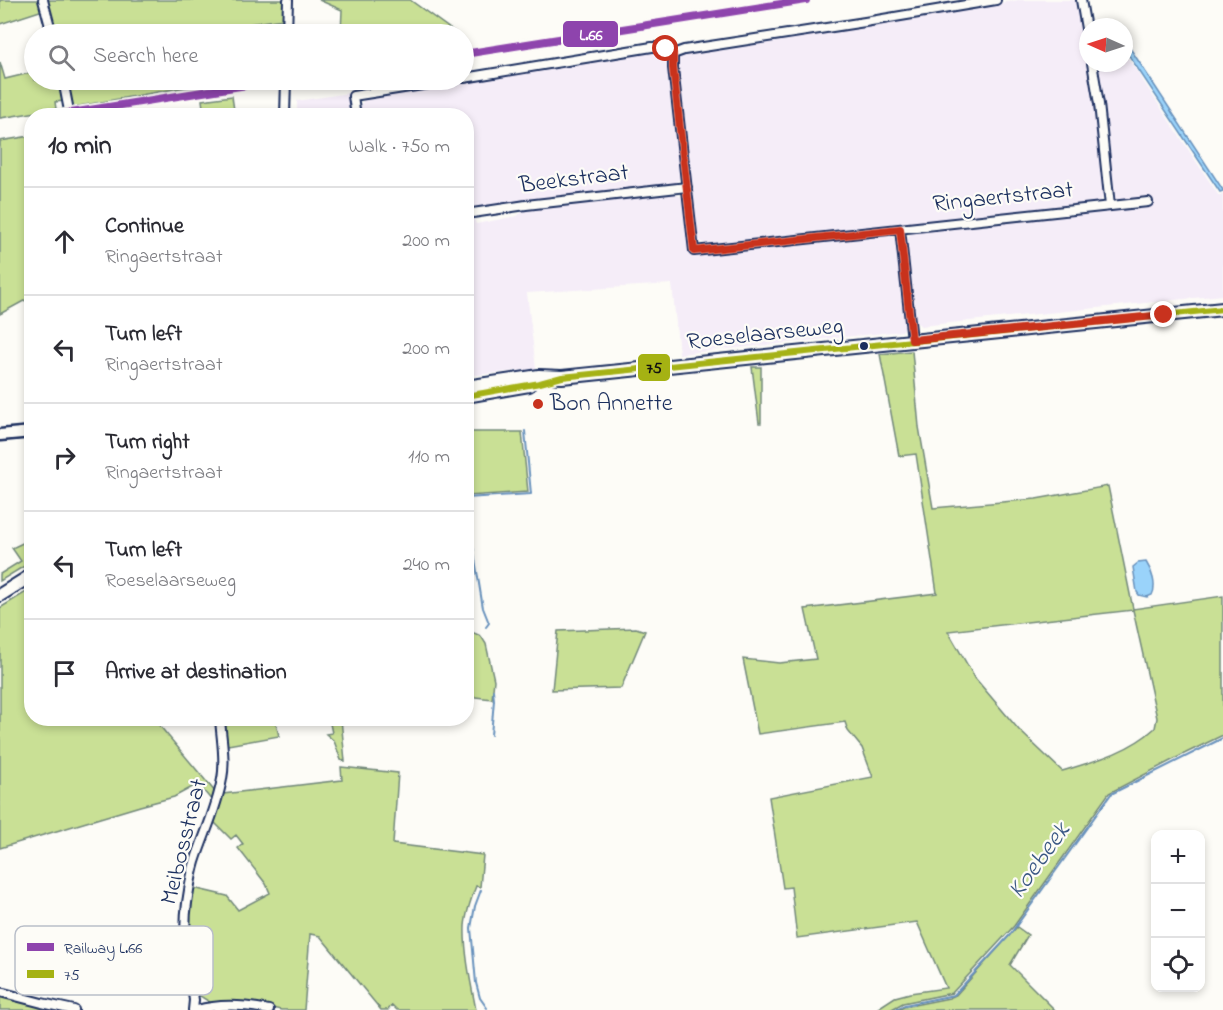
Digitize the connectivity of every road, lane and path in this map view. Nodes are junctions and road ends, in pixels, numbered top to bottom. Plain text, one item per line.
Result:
1 (43, 0) edge
2 (288, 0) edge
3 (996, 0) edge
4 (1081, 0) edge
5 (1084, 18) edge
6 (49, 24) edge
7 (287, 24) edge
8 (673, 54) junction
9 (1094, 72) edge
10 (474, 76) edge
11 (65, 90) edge
12 (286, 90) edge
13 (391, 90) edge
14 (68, 108) edge
15 (285, 108) edge
16 (355, 108) edge
17 (687, 187) junction
18 (1148, 202) dead end
19 (1110, 206) junction
20 (474, 213) edge
21 (900, 229) junction
22 (1223, 309) edge
23 (912, 340) junction
24 (562, 377) junction
25 (474, 386) edge
26 (474, 395) edge
27 (24, 433) edge
28 (0, 435) edge
29 (24, 580) edge
30 (0, 595) edge
31 (221, 726) edge
32 (185, 926) edge
33 (0, 992) edge
34 (193, 995) edge
35 (74, 1010) edge
36 (195, 1010) edge
37 (269, 1010) edge

1 - 6 street
2 - 7 street
3 - 8 street
4 - 5 street
8 - 10 street
8 - 17 street, Ringaertstraat
9 - 19 street, Ringaertstraat
11 - 14 street
12 - 15 street
13 - 16 street
17 - 20 street, Beekstraat
17 - 21 street, Ringaertstraat
18 - 19 street, Ringaertstraat
19 - 21 street, Ringaertstraat
21 - 23 street, Ringaertstraat
22 - 23 main road, Roeselaarseweg
23 - 24 main road, Roeselaarseweg
24 - 25 main road, Roeselaarseweg
24 - 26 main road, Roeselaarseweg
27 - 28 street
29 - 30 main road
31 - 32 street, Meibosstraat
33 - 35 street
34 - 36 street, Meibosstraat
36 - 37 street

